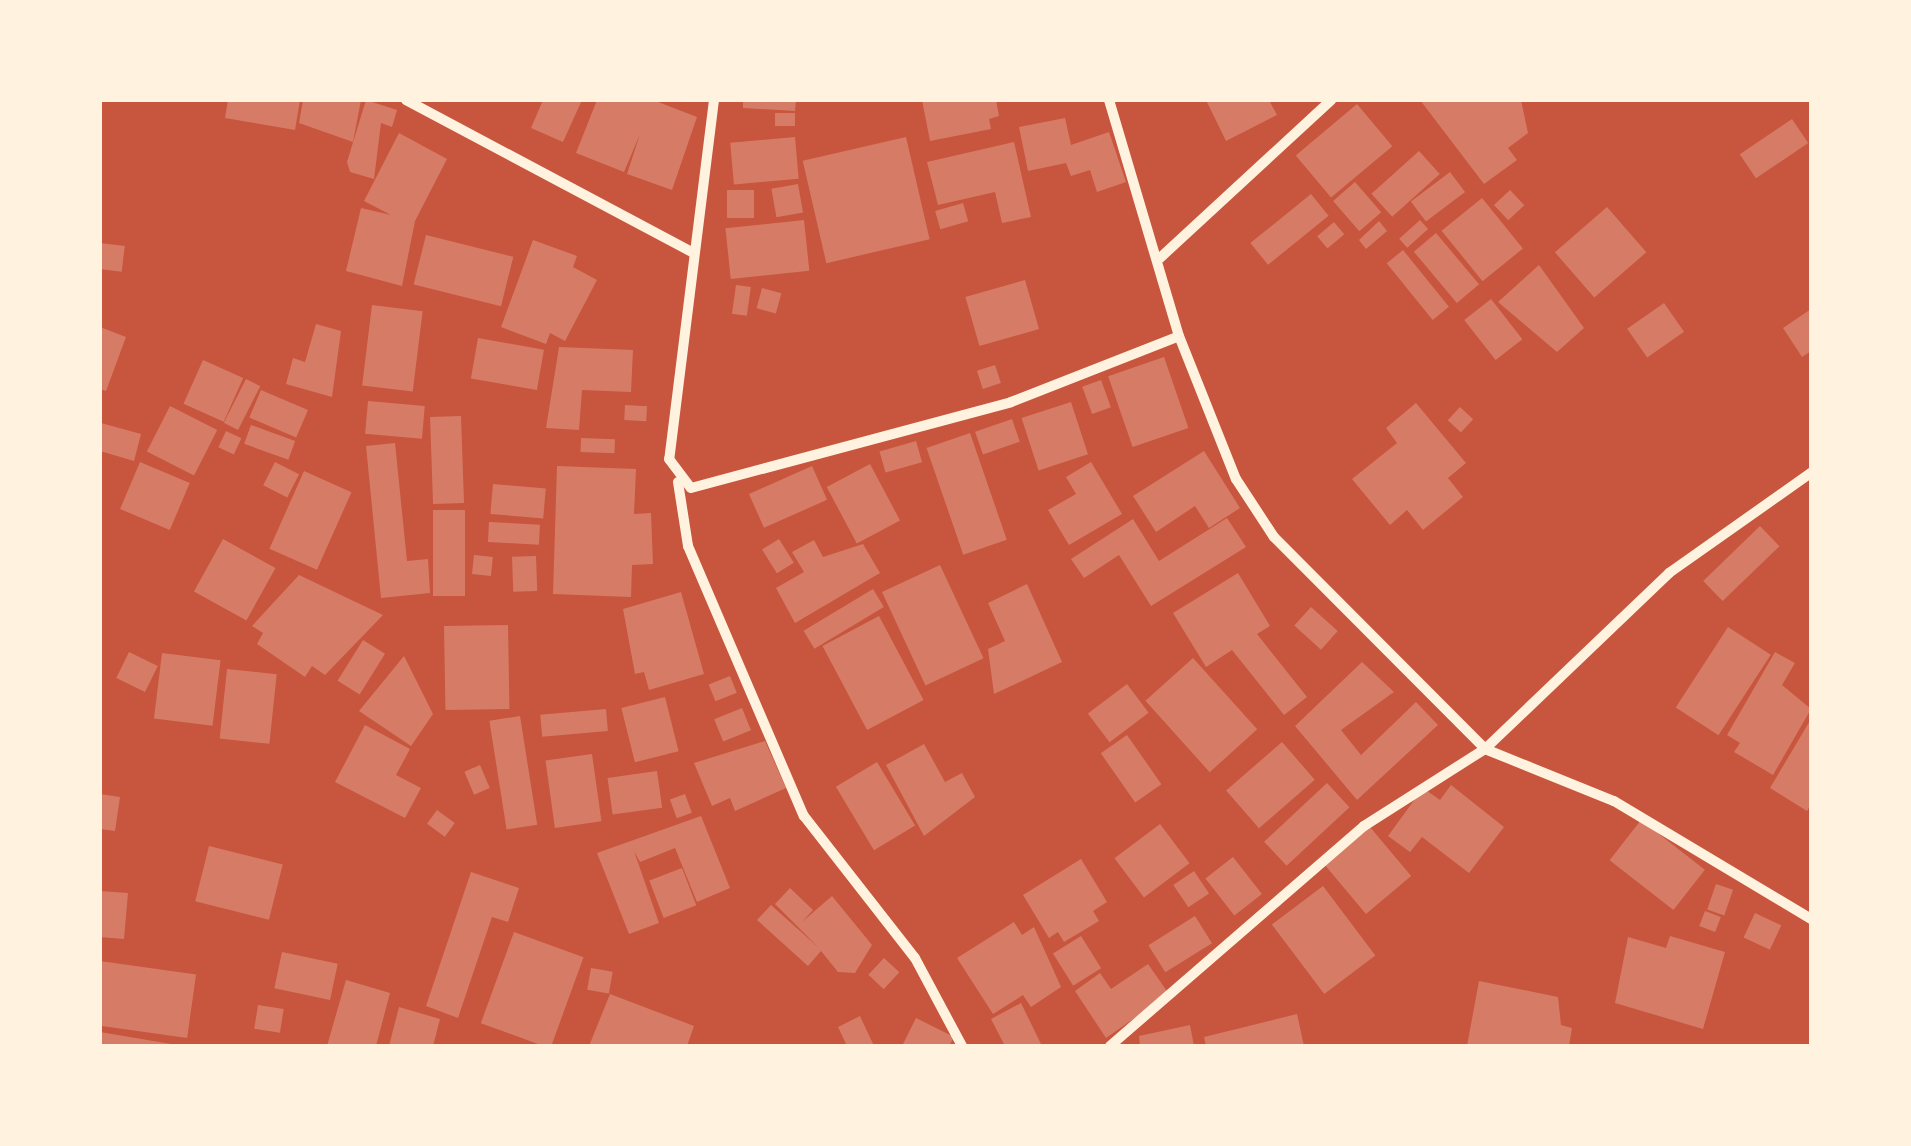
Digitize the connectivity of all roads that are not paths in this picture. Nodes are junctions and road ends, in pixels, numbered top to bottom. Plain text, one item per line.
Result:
1 (406, 100) edge
2 (714, 100) edge
3 (1109, 100) edge
4 (1332, 100) edge
5 (692, 252) junction
6 (1160, 258) junction
7 (1179, 336) junction
8 (1811, 473) edge
9 (678, 482) junction
10 (1485, 749) junction
11 (1811, 919) edge
12 (962, 1046) edge
13 (1110, 1046) edge

1 - 5 street
2 - 5 street
3 - 6 street
4 - 6 street
5 - 9 street
6 - 7 street
7 - 9 street
7 - 10 street
8 - 10 street
9 - 12 street
10 - 11 street
10 - 13 street

